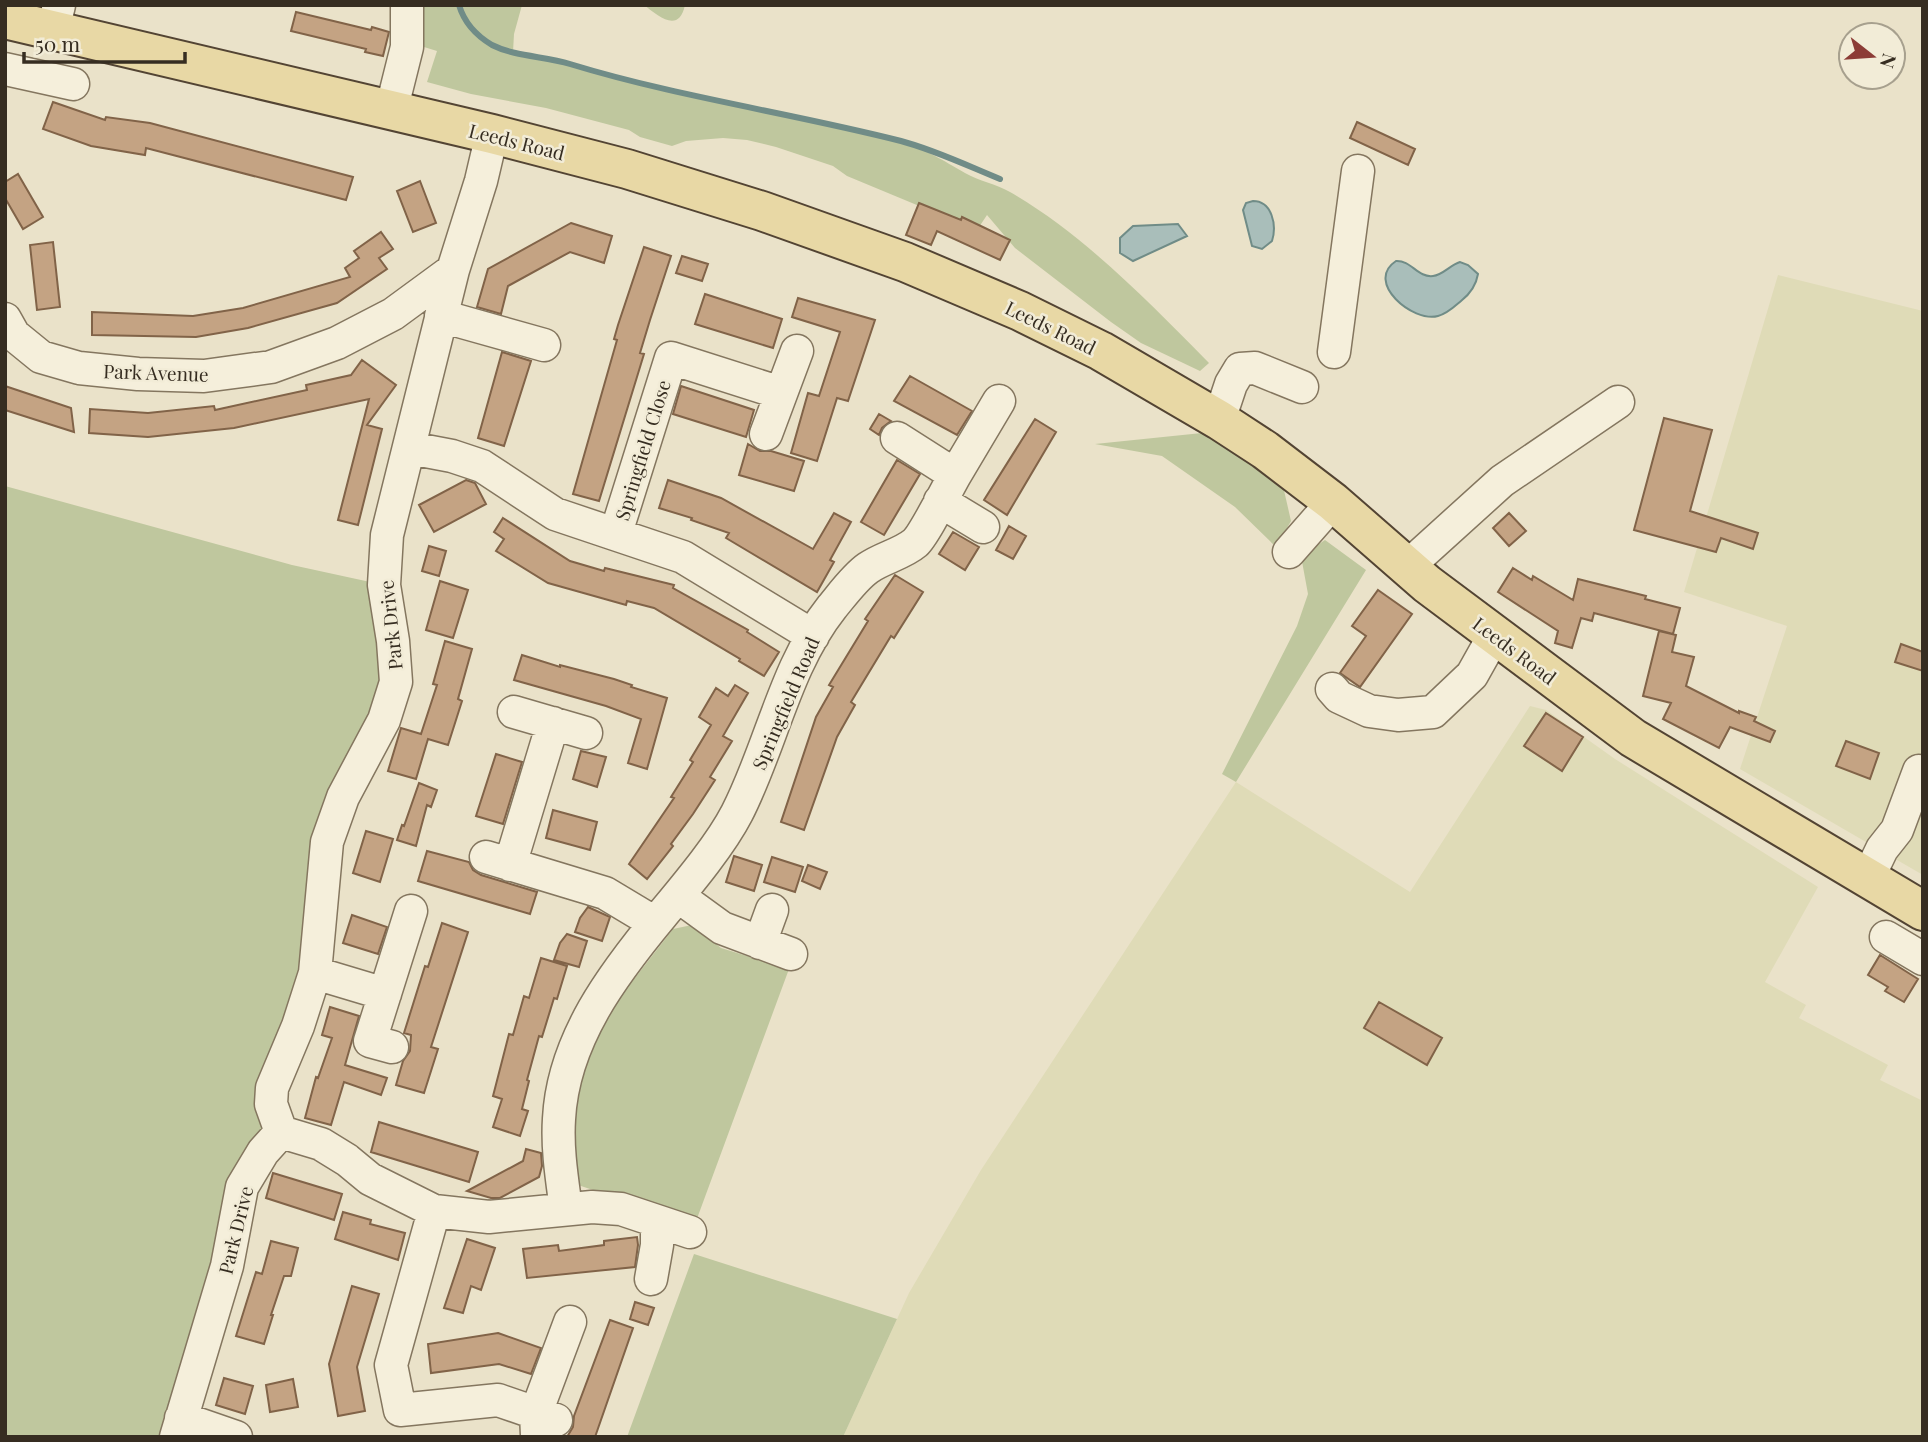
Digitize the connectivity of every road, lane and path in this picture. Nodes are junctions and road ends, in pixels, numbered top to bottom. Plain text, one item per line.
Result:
1 (407, 5) edge
2 (5, 19) edge
3 (52, 22) edge
4 (5, 69) edge
5 (36, 76) junction
6 (73, 84) dead end
7 (391, 111) junction
8 (492, 134) junction
9 (1358, 171) dead end
10 (453, 270) junction
11 (441, 316) junction
12 (5, 319) edge
13 (544, 345) dead end
14 (797, 351) dead end
15 (1334, 352) dead end
16 (1302, 387) dead end
17 (781, 393) junction
18 (999, 401) dead end
19 (1618, 402) dead end
20 (1219, 420) junction
21 (766, 434) dead end
22 (897, 438) dead end
23 (410, 448) junction
24 (948, 488) junction
25 (1333, 502) junction
26 (983, 527) dead end
27 (616, 533) junction
28 (1289, 552) dead end
29 (1408, 567) junction
30 (1494, 634) junction
31 (813, 636) junction
32 (1332, 689) dead end
33 (514, 712) dead end
34 (553, 723) junction
35 (586, 733) dead end
36 (1919, 771) dead end
37 (1868, 878) junction
38 (678, 896) junction
39 (772, 910) dead end
40 (411, 911) dead end
41 (1923, 911) edge
42 (656, 923) junction
43 (1886, 937) dead end
44 (760, 943) junction
45 (791, 954) dead end
46 (1923, 959) edge
47 (315, 973) junction
48 (385, 994) junction
49 (392, 1047) dead end
50 (281, 1132) junction
51 (566, 1209) junction
52 (435, 1211) junction
53 (657, 1222) junction
54 (690, 1232) dead end
55 (652, 1279) dead end
56 (570, 1322) dead end
57 (543, 1423) edge
58 (178, 1427) edge
59 (236, 1437) edge

1 - 7 street
2 - 3 main road, Leeds Road
3 - 5 street
3 - 7 main road, Leeds Road
4 - 5 street
5 - 6 street
7 - 8 main road, Leeds Road
8 - 10 street
8 - 20 main road, Leeds Road
9 - 15 street
10 - 11 street, Park Drive
10 - 12 street, Park Avenue
11 - 13 street
11 - 23 street, Park Drive
14 - 17 street
16 - 20 street
17 - 21 street
17 - 27 street, Springfield Close
18 - 24 street, Springfield Road
19 - 29 street
20 - 25 main road, Leeds Road
22 - 24 street
23 - 27 street
23 - 47 street, Park Drive
24 - 26 street
24 - 31 street, Springfield Road
25 - 28 street
25 - 29 main road, Leeds Road
27 - 31 street
29 - 30 main road, Leeds Road
30 - 32 street
30 - 37 main road, Leeds Road
31 - 38 street, Springfield Road
33 - 34 street
34 - 35 street
34 - 42 street
36 - 37 street
37 - 41 main road, Leeds Road
38 - 42 street, Springfield Road
38 - 44 street
39 - 44 street
40 - 48 street
42 - 51 street, Springfield Road
43 - 46 street
44 - 45 street
47 - 48 street
47 - 50 street, Park Drive
48 - 49 street
50 - 52 street
50 - 58 street, Park Drive
51 - 52 street
51 - 53 street
52 - 57 street
53 - 54 street
53 - 55 street
56 - 57 street
58 - 59 street, Park Drive

